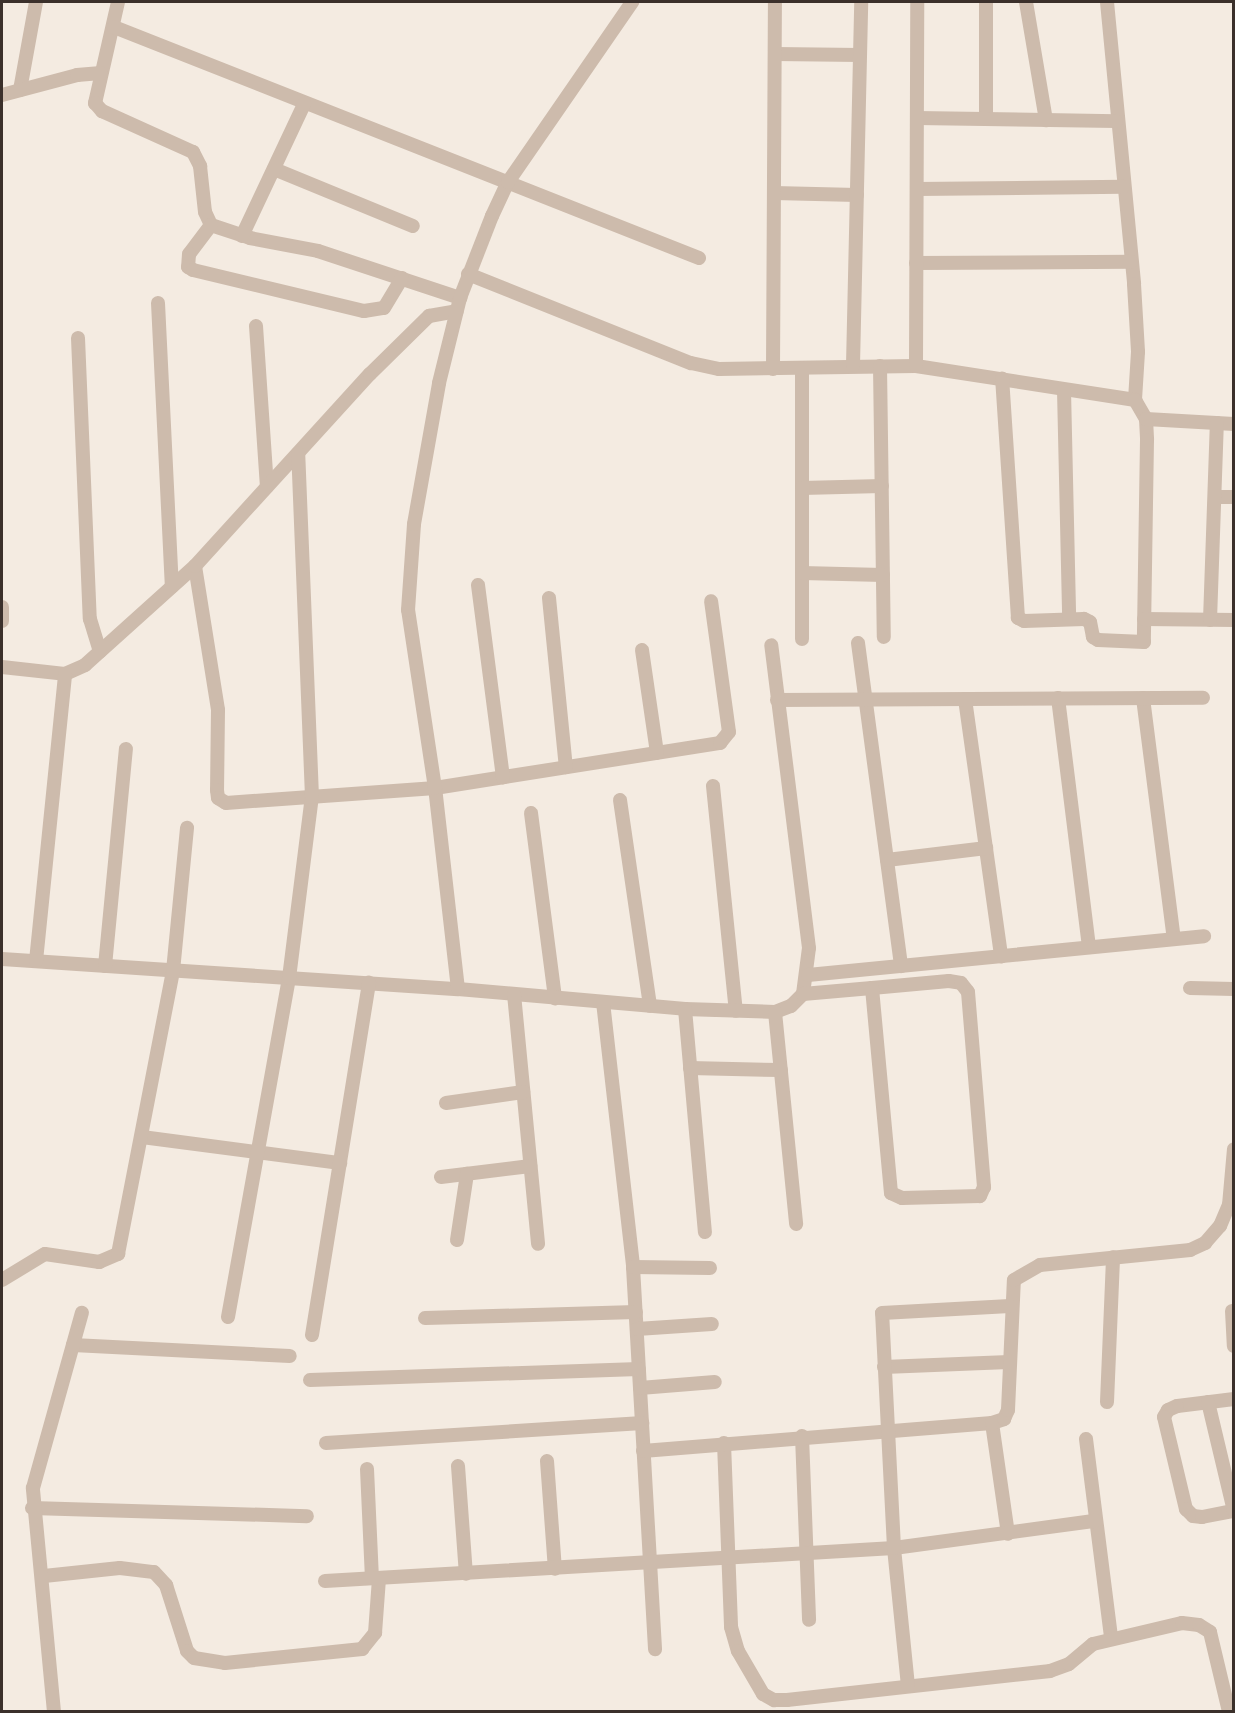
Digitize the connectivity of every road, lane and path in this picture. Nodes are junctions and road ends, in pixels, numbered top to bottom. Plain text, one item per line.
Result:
1 (36, 2) edge
2 (117, 2) edge
3 (632, 2) edge
4 (775, 2) edge
5 (861, 2) edge
6 (917, 2) edge
7 (986, 2) edge
8 (1026, 2) edge
9 (1107, 2) edge
10 (114, 27) junction
11 (775, 54) junction
12 (860, 55) junction
13 (100, 73) junction
14 (20, 90) junction
15 (2, 95) edge
16 (304, 104) junction
17 (917, 118) junction
18 (986, 119) junction
19 (1046, 120) junction
20 (1116, 121) junction
21 (274, 168) junction
22 (508, 183) junction
23 (1123, 187) junction
24 (917, 189) junction
25 (774, 193) junction
26 (857, 195) junction
27 (211, 225) junction
28 (413, 226) dead end
29 (242, 236) junction
30 (699, 258) dead end
31 (1131, 262) junction
32 (916, 263) junction
33 (468, 274) junction
34 (402, 278) junction
35 (158, 303) dead end
36 (458, 304) junction
37 (256, 326) dead end
38 (78, 338) dead end
39 (853, 365) junction
40 (880, 366) junction
41 (916, 366) junction
42 (802, 368) junction
43 (773, 369) junction
44 (1002, 379) junction
45 (1064, 390) junction
46 (1135, 400) junction
47 (1146, 419) junction
48 (1217, 423) junction
49 (1233, 424) edge
50 (298, 453) junction
51 (882, 486) junction
52 (267, 487) junction
53 (802, 488) junction
54 (1215, 497) junction
55 (1233, 497) edge
56 (195, 567) junction
57 (802, 573) junction
58 (883, 575) junction
59 (478, 585) dead end
60 (172, 587) junction
61 (549, 597) dead end
62 (711, 601) dead end
63 (2, 607) edge
64 (1069, 619) junction
65 (1144, 619) junction
66 (1210, 620) junction
67 (1233, 620) edge
68 (2, 621) edge
69 (884, 637) dead end
70 (802, 639) dead end
71 (858, 643) dead end
72 (771, 645) dead end
73 (642, 650) dead end
74 (100, 651) junction
75 (2, 667) edge
76 (65, 674) junction
77 (1058, 698) junction
78 (1143, 698) junction
79 (1203, 698) dead end
80 (777, 699) junction
81 (867, 699) junction
82 (965, 699) junction
83 (126, 749) dead end
84 (657, 753) junction
85 (566, 767) junction
86 (503, 777) junction
87 (713, 786) dead end
88 (435, 788) junction
89 (312, 797) junction
90 (620, 800) dead end
91 (531, 813) dead end
92 (187, 828) dead end
93 (986, 848) junction
94 (887, 860) junction
95 (1204, 936) dead end
96 (1174, 939) junction
97 (1089, 947) junction
98 (1001, 956) junction
99 (2, 959) edge
100 (36, 961) junction
101 (105, 966) junction
102 (901, 966) junction
103 (173, 971) junction
104 (808, 975) junction
105 (289, 978) junction
106 (369, 983) junction
107 (872, 988) junction
108 (1190, 988) dead end
109 (458, 989) junction
110 (1233, 989) edge
111 (514, 994) junction
112 (803, 994) junction
113 (555, 998) junction
114 (603, 1002) junction
115 (650, 1006) junction
116 (685, 1010) junction
117 (736, 1011) junction
118 (775, 1012) junction
119 (690, 1068) junction
120 (781, 1070) junction
121 (523, 1092) junction
122 (446, 1103) dead end
123 (142, 1137) junction
124 (1233, 1149) edge
125 (260, 1151) junction
126 (340, 1163) junction
127 (530, 1166) junction
128 (467, 1174) junction
129 (441, 1177) dead end
130 (796, 1224) dead end
131 (705, 1232) dead end
132 (458, 1240) dead end
133 (538, 1245) dead end
134 (1113, 1257) junction
135 (633, 1267) junction
136 (710, 1268) dead end
137 (2, 1280) edge
138 (1010, 1306) junction
139 (1232, 1311) dead end
140 (636, 1312) junction
141 (82, 1313) dead end
142 (228, 1317) dead end
143 (425, 1318) dead end
144 (712, 1324) dead end
145 (637, 1329) junction
146 (312, 1335) dead end
147 (73, 1345) junction
148 (1233, 1346) edge
149 (290, 1356) dead end
150 (1009, 1362) junction
151 (884, 1367) junction
152 (639, 1369) junction
153 (310, 1380) dead end
154 (715, 1382) dead end
155 (640, 1388) junction
156 (1233, 1399) edge
157 (1107, 1402) dead end
158 (1208, 1402) junction
159 (642, 1422) junction
160 (992, 1423) junction
161 (889, 1430) junction
162 (802, 1437) junction
163 (1086, 1439) dead end
164 (326, 1443) dead end
165 (724, 1443) junction
166 (644, 1451) junction
167 (547, 1461) dead end
168 (458, 1466) dead end
169 (367, 1469) dead end
170 (32, 1508) junction
171 (1233, 1511) edge
172 (307, 1516) dead end
173 (1095, 1521) junction
174 (1008, 1534) junction
175 (894, 1548) junction
176 (807, 1554) junction
177 (729, 1558) junction
178 (648, 1564) junction
179 (555, 1569) junction
180 (466, 1574) junction
181 (44, 1576) junction
182 (376, 1578) junction
183 (325, 1581) dead end
184 (809, 1620) dead end
185 (1112, 1638) junction
186 (655, 1649) dead end
187 (1228, 1684) edge
188 (908, 1686) junction
189 (54, 1712) edge
190 (1229, 1712) edge

1 - 14 street
2 - 10 street
3 - 22 street
4 - 11 street
5 - 12 street
6 - 17 street
7 - 18 street
8 - 19 street
9 - 20 street
10 - 13 street
10 - 16 street
11 - 12 street
11 - 25 street
12 - 26 street
13 - 14 street
13 - 27 street
14 - 15 street
16 - 21 street
16 - 22 street
17 - 18 street
17 - 24 street
18 - 19 street
19 - 20 street
20 - 23 street
21 - 28 street
21 - 29 street
22 - 30 street
22 - 33 street
23 - 24 street
23 - 31 street
24 - 32 street
25 - 26 street
25 - 43 street
26 - 39 street
27 - 29 street
27 - 34 street
29 - 34 street
31 - 32 street
31 - 46 street
32 - 41 street
33 - 36 street
33 - 43 street
34 - 36 street
35 - 60 street
36 - 50 street
36 - 88 street
37 - 52 street
38 - 74 street
39 - 40 street
39 - 42 street
40 - 41 street
40 - 51 street
41 - 44 street
42 - 43 street
42 - 53 street
44 - 45 street
44 - 64 street
45 - 46 street
45 - 64 street
46 - 47 street
47 - 48 street
47 - 65 street
48 - 49 street
48 - 54 street
50 - 52 street
50 - 89 street
51 - 53 street
51 - 58 street
52 - 56 street
53 - 57 street
54 - 55 street
54 - 66 street
56 - 60 street
56 - 89 street
57 - 58 street
57 - 70 street
58 - 69 street
59 - 86 street
60 - 74 street
61 - 85 street
62 - 84 street
63 - 68 street
64 - 65 street
65 - 66 street
66 - 67 street
71 - 81 street
72 - 80 street
73 - 84 street
74 - 76 street
75 - 76 street
76 - 100 street
77 - 78 street
77 - 82 street
77 - 97 street
78 - 79 street
78 - 96 street
80 - 81 street
80 - 104 street
81 - 82 street
81 - 94 street
82 - 93 street
83 - 101 street
84 - 85 street
85 - 86 street
86 - 88 street
87 - 117 street
88 - 89 street
88 - 109 street
89 - 105 street
90 - 115 street
91 - 113 street
92 - 103 street
93 - 94 street
93 - 98 street
94 - 102 street
95 - 96 street
96 - 97 street
97 - 98 street
98 - 102 street
99 - 100 street
100 - 101 street
101 - 103 street
102 - 104 street
103 - 105 street
103 - 123 street
104 - 112 street
105 - 106 street
105 - 125 street
106 - 109 street
106 - 126 street
107 - 107 street
107 - 112 street
108 - 110 street
109 - 111 street
111 - 113 street
111 - 121 street
112 - 118 street
113 - 114 street
114 - 115 street
114 - 135 street
115 - 116 street
116 - 117 street
116 - 119 street
117 - 118 street
118 - 120 street
119 - 120 street
119 - 131 street
120 - 130 street
121 - 122 street
121 - 127 street
123 - 125 street
123 - 137 street
124 - 134 street
125 - 126 street
125 - 142 street
126 - 146 street
127 - 128 street
127 - 133 street
128 - 129 street
128 - 132 street
134 - 138 street
134 - 157 street
135 - 136 street
135 - 140 street
138 - 150 street
138 - 151 street
139 - 148 street
140 - 143 street
140 - 145 street
141 - 147 street
144 - 145 street
145 - 152 street
147 - 149 street
147 - 170 street
150 - 151 street
150 - 160 street
151 - 161 street
152 - 153 street
152 - 155 street
154 - 155 street
155 - 159 street
156 - 158 street
158 - 171 street
158 - 171 street
159 - 164 street
159 - 166 street
160 - 161 street
160 - 174 street
161 - 162 street
161 - 175 street
162 - 165 street
162 - 176 street
163 - 173 street
165 - 166 street
165 - 177 street
166 - 178 street
167 - 179 street
168 - 180 street
169 - 182 street
170 - 172 street
170 - 181 street
173 - 174 street
173 - 185 street
174 - 175 street
175 - 176 street
175 - 188 street
176 - 177 street
176 - 184 street
177 - 178 street
177 - 188 street
178 - 179 street
178 - 186 street
179 - 180 street
180 - 182 street
181 - 182 street
181 - 189 street
182 - 183 street
185 - 187 street
185 - 188 street
187 - 190 street

